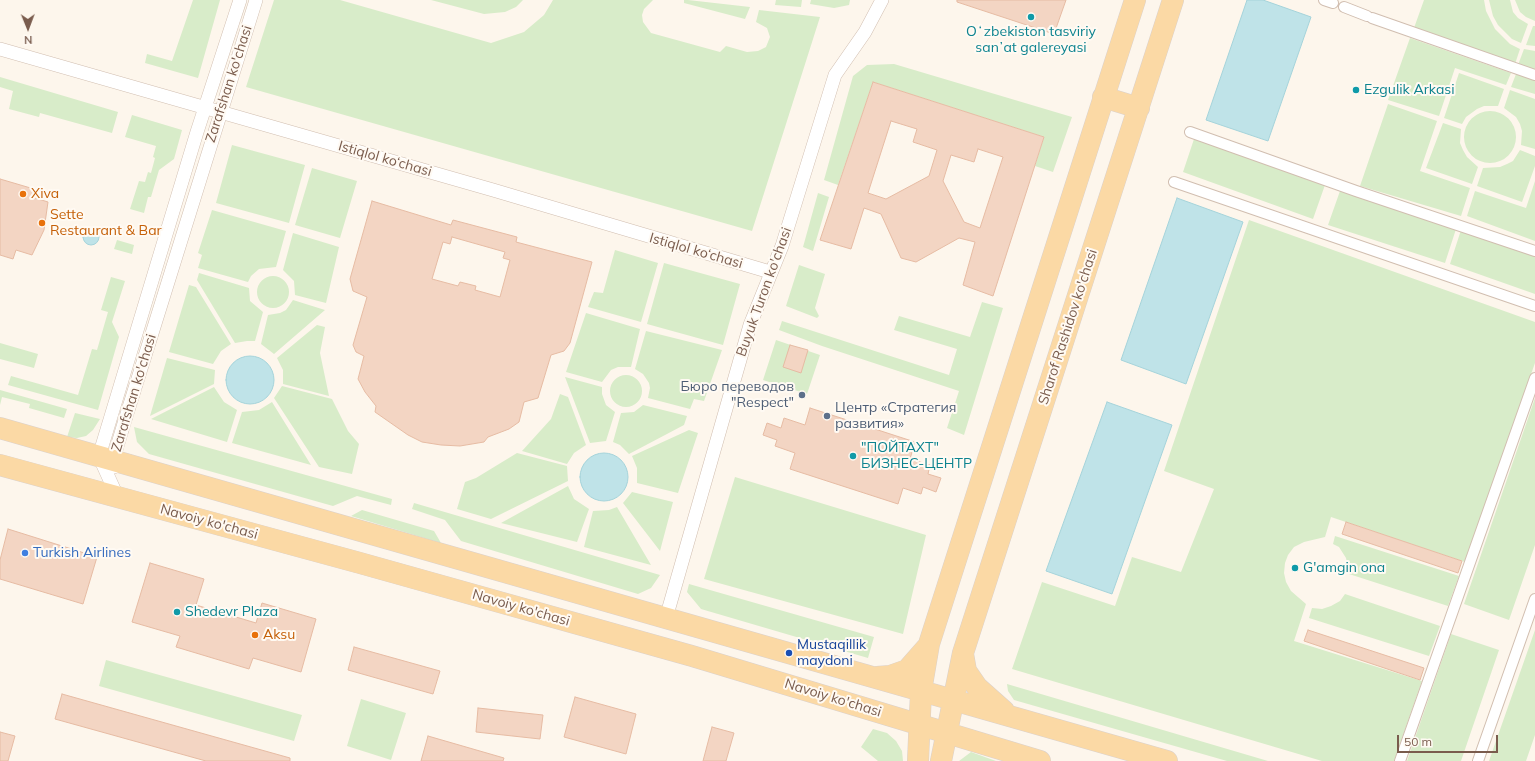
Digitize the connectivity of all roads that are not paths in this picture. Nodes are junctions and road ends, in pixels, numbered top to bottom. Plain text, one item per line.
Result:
1 (240, 0) edge
2 (256, 0) edge
3 (882, 0) edge
4 (1135, 0) edge
5 (1173, 0) edge
6 (1344, 7) dead end
7 (0, 49) edge
8 (1535, 75) edge
9 (1103, 97) junction
10 (205, 107) junction
11 (1139, 108) junction
12 (220, 112) junction
13 (1190, 132) dead end
14 (1174, 182) dead end
15 (1535, 251) edge
16 (770, 272) junction
17 (1535, 306) edge
18 (1535, 378) edge
19 (0, 428) edge
20 (106, 458) junction
21 (0, 464) edge
22 (117, 496) junction
23 (1535, 599) edge
24 (666, 618) junction
25 (929, 644) junction
26 (963, 654) junction
27 (874, 678) junction
28 (920, 691) junction
29 (954, 700) junction
30 (1016, 718) junction
31 (919, 725) junction
32 (947, 734) junction
33 (918, 761) edge
34 (941, 761) edge
35 (1040, 761) edge
36 (1167, 761) edge
37 (1400, 761) edge
38 (1478, 761) edge

1 - 10 street, Zarafshan ko'chasi
2 - 12 street, Zarafshan ko'chasi
3 - 16 street, Buyuk Turon ko'chasi
4 - 9 main road
5 - 11 main road, Sharof Rashidov ko'chasi
6 - 8 street
7 - 10 street, Istiqlol ko‘chasi
9 - 11 main road
9 - 25 main road
10 - 12 street, Istiqlol ko‘chasi
10 - 20 street, Zarafshan ko'chasi
11 - 26 main road, Sharof Rashidov ko'chasi
12 - 16 street, Istiqlol ko‘chasi
12 - 20 street, Zarafshan ko'chasi
13 - 15 street
14 - 17 street
16 - 24 street, Buyuk Turon ko'chasi
18 - 37 street
19 - 20 main road
20 - 22 street, Zarafshan ko'chasi
20 - 24 main road
21 - 22 main road, Navoiy ko'chasi
22 - 31 main road, Navoiy ko'chasi
23 - 38 street
24 - 27 main road
25 - 27 main road
25 - 28 main road
26 - 29 main road, Sharof Rashidov ko'chasi
26 - 30 main road
27 - 28 main road
28 - 29 main road
28 - 31 main road
29 - 30 main road
29 - 31 main road
29 - 32 main road, Sharof Rashidov ko'chasi
30 - 36 main road
31 - 32 main road, Navoiy ko'chasi
31 - 33 main road
32 - 34 main road, Sharof Rashidov ko'chasi
32 - 35 main road, Navoiy ko'chasi

